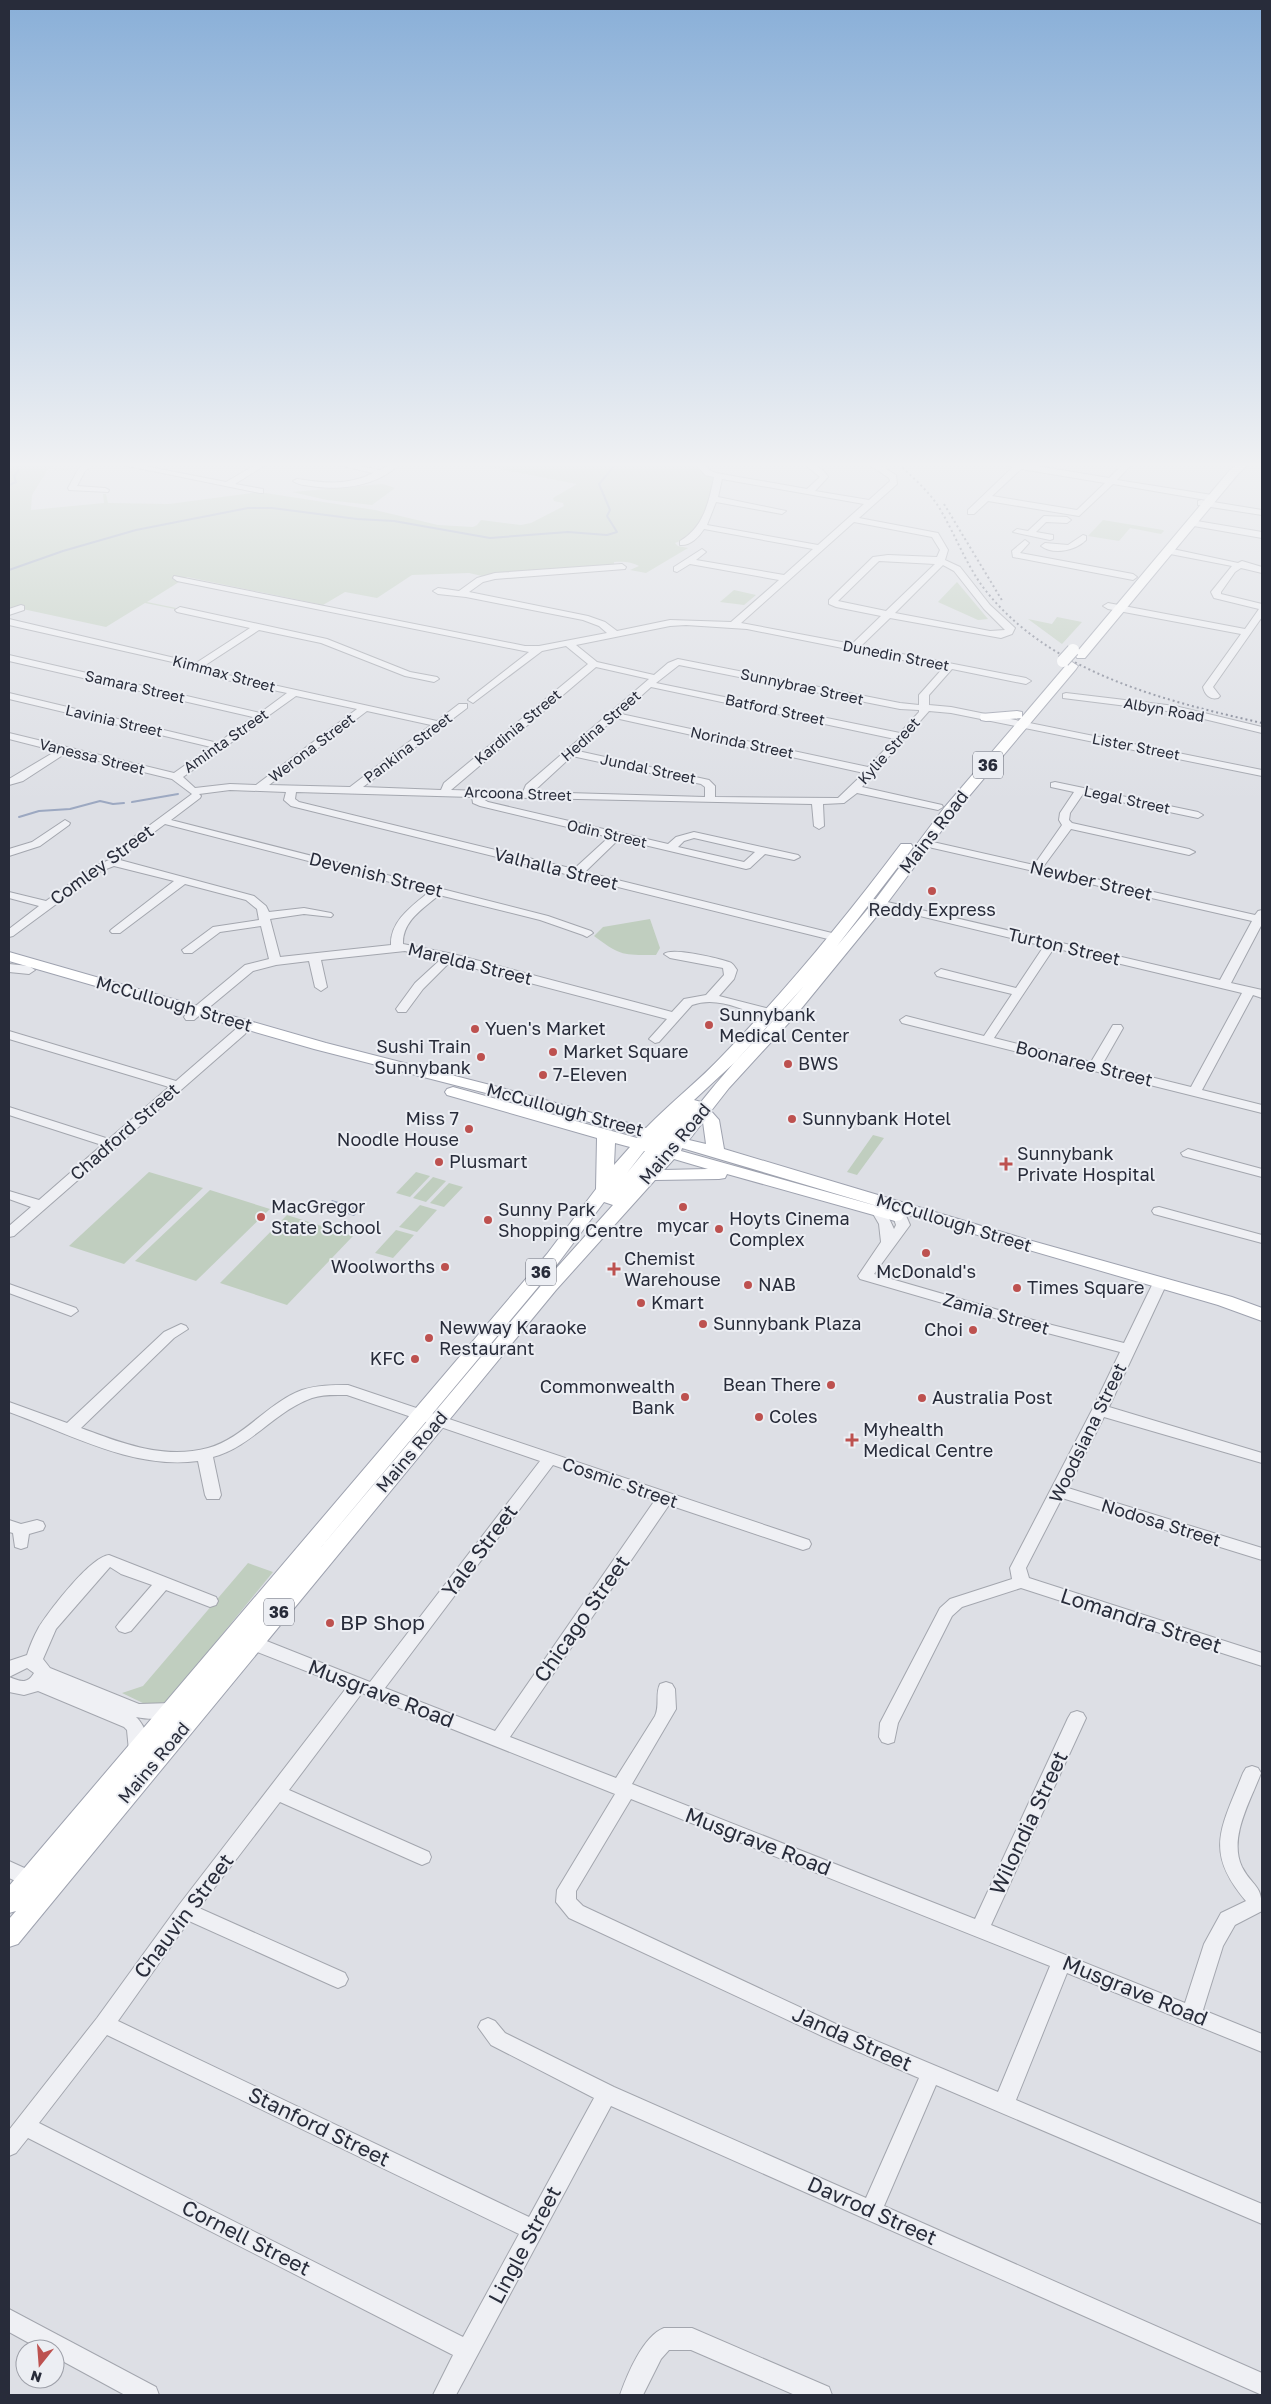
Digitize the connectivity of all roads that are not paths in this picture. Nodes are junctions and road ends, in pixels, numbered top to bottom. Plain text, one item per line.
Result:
1 (494, 576) edge
2 (752, 576) edge
3 (774, 576) edge
4 (858, 576) edge
5 (925, 576) edge
6 (963, 576) edge
7 (1128, 576) edge
8 (1144, 576) edge
9 (1228, 576) edge
10 (1133, 577) joint
11 (177, 578) dead end
12 (784, 578) joint
13 (745, 582) dead end
14 (438, 591) dead end
15 (462, 593) junction
16 (1114, 607) junction
17 (1262, 607) edge
18 (21, 608) dead end
19 (180, 610) dead end
20 (1262, 611) edge
21 (9, 612) edge
22 (887, 614) junction
23 (9, 622) edge
24 (733, 625) junction
25 (257, 627) junction
26 (1247, 632) junction
27 (615, 634) junction
28 (568, 643) junction
29 (854, 647) junction
30 (539, 649) junction
31 (9, 658) edge
32 (678, 662) joint
33 (594, 664) junction
34 (197, 666) junction
35 (950, 666) junction
36 (434, 680) dead end
37 (652, 681) junction
38 (1026, 681) dead end
39 (295, 692) junction
40 (9, 696) edge
41 (1066, 696) dead end
42 (1215, 696) dead end
43 (473, 700) dead end
44 (463, 706) dead end
45 (925, 707) junction
46 (365, 708) junction
47 (613, 715) junction
48 (261, 716) junction
49 (986, 717) joint
50 (1017, 720) junction
51 (439, 724) junction
52 (1262, 730) edge
53 (9, 736) edge
54 (902, 737) junction
55 (219, 746) junction
56 (64, 750) junction
57 (570, 752) junction
58 (870, 771) junction
59 (1262, 773) edge
60 (176, 777) junction
61 (9, 782) edge
62 (1055, 785) dead end
63 (258, 788) junction
64 (292, 789) junction
65 (854, 789) junction
66 (353, 790) junction
67 (1081, 790) junction
68 (445, 792) junction
69 (198, 793) junction
70 (478, 793) junction
71 (527, 794) junction
72 (710, 800) junction
73 (817, 802) junction
74 (832, 802) joint
75 (938, 807) junction
76 (1198, 815) dead end
77 (164, 821) junction
78 (65, 824) dead end
79 (931, 825) junction
80 (819, 826) dead end
81 (1068, 826) junction
82 (616, 836) junction
83 (924, 843) junction
84 (670, 848) junction
85 (763, 850) junction
86 (1189, 852) dead end
87 (9, 853) edge
88 (794, 857) dead end
89 (113, 862) junction
90 (1036, 868) junction
91 (576, 874) junction
92 (184, 880) junction
93 (438, 891) junction
94 (9, 895) edge
95 (873, 901) junction
96 (47, 905) junction
97 (327, 915) dead end
98 (1260, 916) edge
99 (265, 919) junction
100 (116, 931) dead end
101 (587, 933) dead end
102 (9, 934) edge
103 (836, 937) junction
104 (1051, 944) junction
105 (397, 947) junction
106 (188, 950) dead end
107 (670, 954) dead end
108 (9, 956) edge
109 (314, 957) junction
110 (450, 957) junction
111 (275, 961) junction
112 (9, 964) edge
113 (9, 968) edge
114 (30, 970) junction
115 (941, 973) dead end
116 (1224, 985) junction
117 (321, 987) dead end
118 (1249, 991) junction
119 (1018, 992) junction
120 (1262, 994) edge
121 (710, 998) junction
122 (402, 1009) dead end
123 (193, 1014) junction
124 (675, 1017) junction
125 (777, 1017) junction
126 (906, 1020) dead end
127 (1117, 1028) dead end
128 (241, 1031) junction
129 (9, 1035) edge
130 (655, 1039) dead end
131 (986, 1040) junction
132 (1095, 1067) junction
133 (179, 1086) junction
134 (1195, 1092) junction
135 (716, 1093) junction
136 (1262, 1109) edge
137 (9, 1112) edge
138 (703, 1112) junction
139 (605, 1136) junction
140 (660, 1140) junction
141 (111, 1144) junction
142 (716, 1152) junction
143 (1187, 1154) dead end
144 (1262, 1173) edge
145 (742, 1174) junction
146 (650, 1175) junction
147 (606, 1190) junction
148 (9, 1195) edge
149 (875, 1204) junction
150 (40, 1205) junction
151 (1159, 1211) dead end
152 (587, 1214) junction
153 (902, 1218) junction
154 (9, 1233) edge
155 (1262, 1240) edge
156 (888, 1242) junction
157 (1158, 1286) junction
158 (9, 1288) edge
159 (71, 1310) dead end
160 (1262, 1316) edge
161 (181, 1329) dead end
162 (1129, 1349) junction
163 (9, 1407) edge
164 (1100, 1410) junction
165 (430, 1417) junction
166 (70, 1430) junction
167 (204, 1454) junction
168 (550, 1458) junction
169 (1262, 1458) edge
170 (1059, 1491) junction
171 (213, 1495) dead end
172 (665, 1498) junction
173 (803, 1544) dead end
174 (1262, 1554) edge
175 (1021, 1582) junction
176 (156, 1584) junction
177 (210, 1600) dead end
178 (125, 1627) dead end
179 (253, 1643) junction
180 (1262, 1660) edge
181 (9, 1671) edge
182 (37, 1673) junction
183 (9, 1684) edge
184 (366, 1688) junction
185 (666, 1689) dead end
186 (172, 1710) junction
187 (1077, 1718) dead end
188 (888, 1736) dead end
189 (499, 1740) junction
190 (138, 1751) junction
191 (1252, 1773) dead end
192 (624, 1789) junction
193 (277, 1793) junction
194 (422, 1858) dead end
195 (29, 1879) edge
196 (1260, 1902) edge
197 (9, 1903) edge
198 (186, 1911) junction
199 (980, 1928) junction
200 (9, 1937) edge
201 (1062, 1961) junction
202 (338, 1979) dead end
203 (1191, 2015) junction
204 (104, 2024) junction
205 (488, 2027) dead end
206 (1262, 2043) edge
207 (931, 2074) junction
208 (607, 2094) junction
209 (1004, 2104) junction
210 (24, 2126) junction
211 (9, 2146) edge
212 (871, 2211) junction
213 (1262, 2214) edge
214 (533, 2230) junction
215 (9, 2320) edge
216 (468, 2351) junction
217 (1262, 2385) edge
218 (148, 2395) edge
219 (444, 2395) edge
220 (631, 2395) edge
221 (821, 2395) edge

1 - 15 street
2 - 13 street
3 - 12 street
4 - 22 street
5 - 22 street
6 - 22 street
7 - 10 street
8 - 16 main road, Mains Road / 36
9 - 17 street
10 - 16 main road, Mains Road / 36
11 - 30 street, Dunedin Street
12 - 24 street
14 - 15 street
15 - 27 street
16 - 26 street
16 - 50 main road, Mains Road / 36
18 - 21 street
19 - 25 street
20 - 26 street
22 - 29 street
23 - 34 street, Kimmax Street
24 - 27 street, Dunedin Street
24 - 29 street, Dunedin Street
25 - 34 street
25 - 36 street
26 - 42 street
27 - 28 street, Dunedin Street
28 - 30 street, Dunedin Street
28 - 33 street
29 - 35 street, Dunedin Street
30 - 43 street
31 - 48 street, Samara Street
32 - 37 street, Hedina Street
32 - 45 street, Sunnybrae Street
33 - 37 street, Batford Street
33 - 68 street, Kardinia Street
34 - 39 street, Kimmax Street
35 - 38 street, Dunedin Street
35 - 45 street, Kylie Street
37 - 47 street, Hedina Street
37 - 54 street, Batford Street
39 - 46 street, Kimmax Street
39 - 48 street, Aminta Street
40 - 55 street, Lavinia Street
41 - 52 street, Albyn Road
44 - 51 street, Pankina Street
45 - 49 street, Sunnybrae Street
45 - 54 street, Kylie Street
46 - 51 street, Kimmax Street
46 - 63 street, Werona Street
47 - 57 street, Hedina Street
47 - 58 street, Norinda Street
48 - 55 street, Aminta Street
49 - 50 main road
50 - 59 street, Lister Street
50 - 75 main road, Mains Road / 36
50 - 79 main road, Mains Road / 36
51 - 66 street, Pankina Street
53 - 56 street, Vanessa Street
54 - 58 street, Kylie Street
55 - 60 street, Aminta Street
56 - 60 street, Vanessa Street
56 - 61 street
57 - 71 street, Hedina Street
57 - 72 street, Jundal Street
58 - 65 street, Kylie Street
60 - 69 street, Aminta Street
62 - 67 street, Legal Street
63 - 64 street, Arcoona Street
63 - 69 street, Arcoona Street
64 - 66 street, Arcoona Street
64 - 91 street, Valhalla Street
65 - 74 street, Kylie Street
65 - 75 street
66 - 68 street, Arcoona Street
67 - 76 street, Legal Street
67 - 81 street
68 - 70 street, Arcoona Street
69 - 77 street, Comley Street
70 - 71 street, Arcoona Street
70 - 82 street, Odin Street
71 - 72 street, Arcoona Street
72 - 73 street, Arcoona Street
73 - 74 street, Arcoona Street
73 - 80 street
75 - 79 main road, Mains Road / 36
77 - 89 street, Comley Street
77 - 93 street, Devenish Street
78 - 87 street
79 - 83 main road, Mains Road / 36
79 - 95 main road, Mains Road / 36
81 - 86 street
81 - 90 street
82 - 84 street, Odin Street
82 - 91 street
83 - 90 street, Newber Street
83 - 95 main road, Mains Road / 36
84 - 85 street
84 - 85 street, Odin Street
85 - 88 street
89 - 92 street
89 - 96 street, Comley Street
90 - 98 street, Newber Street
91 - 103 street, Valhalla Street
92 - 99 street
92 - 100 street
93 - 101 street, Devenish Street
93 - 105 street
94 - 96 street
95 - 103 main road, Mains Road / 36
95 - 104 street, Turton Street
95 - 125 main road, Mains Road / 36
96 - 102 street, Comley Street
97 - 99 street
98 - 116 street
99 - 106 street
99 - 111 street
103 - 125 main road, Mains Road / 36
104 - 116 street, Turton Street
104 - 119 street
105 - 109 street, Marelda Street
105 - 110 street, Marelda Street
107 - 121 street
108 - 123 main road, McCullough Street
109 - 111 street, Marelda Street
109 - 117 street
110 - 122 street
110 - 124 street, Marelda Street
111 - 123 street, Marelda Street
112 - 114 main road, McCullough Street
113 - 114 street
114 - 123 main road, McCullough Street
115 - 119 street
116 - 118 street, Turton Street
118 - 120 street, Turton Street
118 - 134 street
119 - 131 street
121 - 124 street
121 - 125 street
123 - 128 main road, McCullough Street
123 - 140 main road, McCullough Street
124 - 130 street
125 - 135 main road, Mains Road / 36
125 - 140 main road, Mains Road / 36
126 - 131 street, Boonaree Street
127 - 132 street
128 - 133 street, Chadford Street
128 - 139 main road, McCullough Street
129 - 133 street
131 - 132 street, Boonaree Street
132 - 134 street, Boonaree Street
133 - 141 street, Chadford Street
134 - 136 street, Boonaree Street
135 - 138 main road, Mains Road / 36
135 - 140 main road
137 - 141 street
138 - 140 main road, Mains Road / 36
138 - 142 main road
139 - 140 main road, McCullough Street
139 - 147 main road
140 - 142 main road, McCullough Street
140 - 145 main road, McCullough Street
140 - 146 main road, Mains Road / 36
140 - 147 main road, Mains Road / 36
140 - 152 main road
141 - 150 street, Chadford Street
142 - 149 main road, McCullough Street
143 - 144 street
145 - 146 main road
145 - 149 main road, McCullough Street
146 - 165 main road, Mains Road / 36
147 - 152 main road, Mains Road / 36
148 - 150 street
149 - 153 main road, McCullough Street
149 - 156 street
149 - 157 main road, McCullough Street
150 - 154 street, Chadford Street
151 - 155 street
152 - 165 main road, Mains Road / 36
153 - 156 street
153 - 157 main road, McCullough Street
156 - 162 street, Zamia Street
157 - 160 main road, McCullough Street
157 - 162 street, Woodsiana Street
158 - 159 street
161 - 166 street
162 - 164 street, Woodsiana Street
163 - 166 street
164 - 169 street
164 - 170 street, Woodsiana Street
165 - 167 street, Cosmic Street
165 - 168 street, Cosmic Street
165 - 179 main road, Mains Road / 36
165 - 186 main road, Mains Road / 36
166 - 167 street
167 - 171 street
168 - 172 street, Cosmic Street
168 - 184 street, Yale Street
170 - 174 street, Nodosa Street
170 - 175 street, Woodsiana Street
172 - 173 street, Cosmic Street
172 - 189 street, Chicago Street
175 - 180 street, Lomandra Street
175 - 188 street
176 - 177 street
176 - 178 street
176 - 182 street
179 - 184 street, Musgrave Road
179 - 195 main road, Mains Road / 36
181 - 182 street
182 - 183 street
182 - 186 street
182 - 190 street
184 - 189 street, Musgrave Road
184 - 193 street, Chauvin Street
185 - 192 street, Janda Street
186 - 190 main road, Mains Road / 36
187 - 199 street, Wilondia Street
189 - 192 street, Musgrave Road
190 - 195 main road, Mains Road / 36
191 - 196 street
192 - 199 street, Musgrave Road
192 - 207 street, Janda Street
193 - 194 street
193 - 198 street, Chauvin Street
195 - 197 main road, Mains Road / 36
195 - 200 main road, Mains Road / 36
196 - 203 street
198 - 202 street
198 - 204 street, Chauvin Street
199 - 201 street, Musgrave Road
201 - 203 street, Musgrave Road
201 - 209 street
203 - 206 street, Musgrave Road
204 - 210 street, Chauvin Street
204 - 214 street, Stanford Street
205 - 208 street, Davrod Street
207 - 209 street, Janda Street
207 - 212 street
208 - 212 street, Davrod Street
208 - 214 street, Lingle Street
209 - 213 street, Janda Street
210 - 211 street, Chauvin Street
210 - 216 street, Cornell Street
212 - 217 street, Davrod Street
214 - 216 street, Lingle Street
215 - 218 street
216 - 219 street, Lingle Street
220 - 221 street

